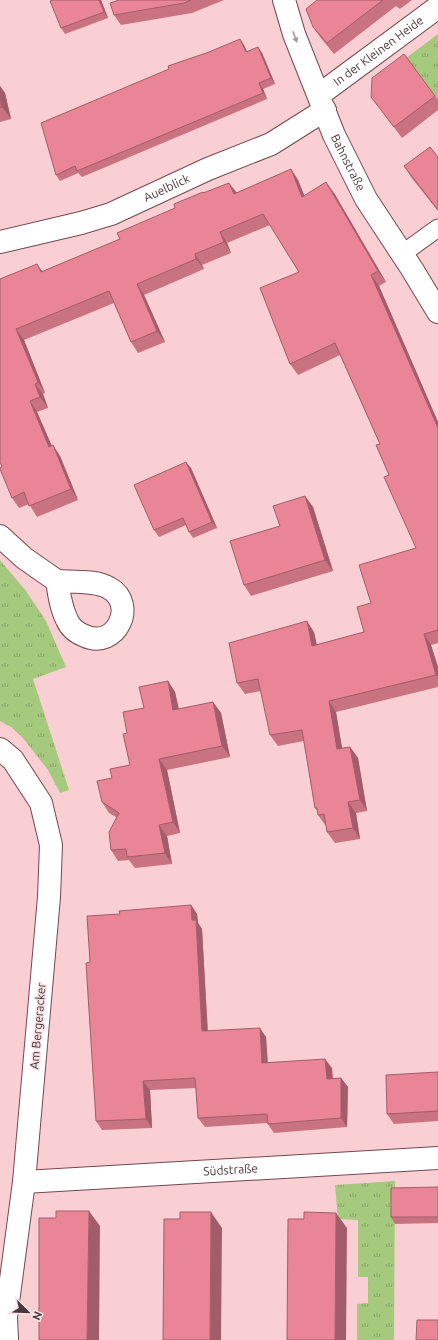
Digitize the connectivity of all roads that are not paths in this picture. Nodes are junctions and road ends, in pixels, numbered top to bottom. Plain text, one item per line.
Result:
1 (284, 0) edge
2 (438, 7) edge
3 (322, 102) junction
4 (438, 228) edge
5 (0, 242) edge
6 (402, 254) junction
7 (438, 312) edge
8 (0, 536) edge
9 (57, 581) dead end
10 (0, 749) edge
11 (438, 1158) edge
12 (24, 1182) junction
13 (3, 1317) edge
14 (7, 1340) edge

1 -> 3 street, Bahnstraße
2 - 3 street, In der Kleinen Heide
3 - 5 street, Auelblick
3 - 6 street, Bahnstraße
4 - 6 lane
6 - 7 street, Bahnstraße
8 - 9 street
10 - 12 street, Am Bergeracker
11 - 12 street, Südstraße
12 - 13 street, Am Bergeracker
13 - 14 street, Am Bergeracker

